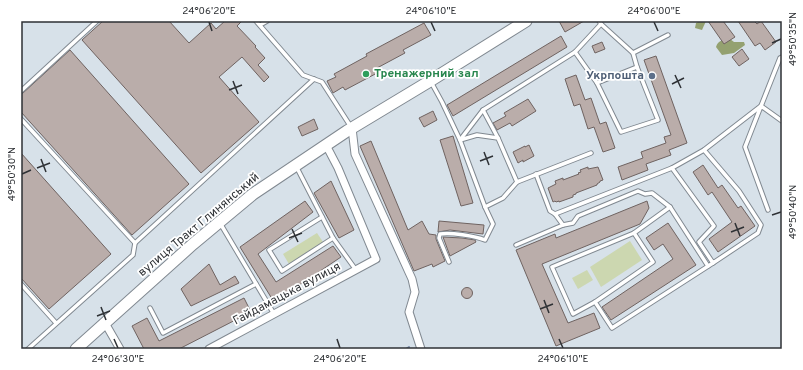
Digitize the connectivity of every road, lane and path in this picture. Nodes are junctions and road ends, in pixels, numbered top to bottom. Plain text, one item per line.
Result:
1 (97, 21) edge
2 (256, 21) edge
3 (267, 21) edge
4 (526, 21) edge
5 (600, 22) edge
6 (260, 25) junction
7 (668, 35) dead end
8 (575, 52) junction
9 (633, 53) junction
10 (781, 59) edge
11 (637, 67) junction
12 (314, 79) junction
13 (430, 81) junction
14 (597, 83) junction
15 (21, 91) edge
16 (761, 106) junction
17 (483, 110) junction
18 (21, 119) edge
19 (782, 121) edge
20 (349, 129) junction
21 (498, 138) junction
22 (460, 140) junction
23 (326, 145) junction
24 (704, 150) junction
25 (591, 153) dead end
26 (296, 165) junction
27 (672, 168) junction
28 (536, 174) junction
29 (517, 182) junction
30 (485, 207) junction
31 (670, 207) junction
32 (768, 210) dead end
33 (555, 214) junction
34 (322, 217) junction
35 (220, 222) junction
36 (563, 225) junction
37 (634, 233) junction
38 (332, 238) junction
39 (135, 243) junction
40 (516, 245) dead end
41 (449, 262) dead end
42 (713, 263) junction
43 (708, 266) junction
44 (356, 270) junction
45 (21, 284) edge
46 (256, 284) junction
47 (596, 302) junction
48 (150, 308) dead end
49 (274, 314) junction
50 (56, 323) junction
51 (104, 323) junction
52 (28, 349) edge
53 (76, 349) edge
54 (120, 349) edge
55 (209, 349) edge
56 (421, 349) edge

1 - 15 lane
2 - 6 lane
3 - 6 lane
4 - 13 main road, вулиця Тракт Глинянський
5 - 8 lane
5 - 9 lane
6 - 12 lane
7 - 9 lane
8 - 14 lane
8 - 17 lane
9 - 11 lane
10 - 16 lane
11 - 14 lane
11 - 14 lane
12 - 20 lane
12 - 39 lane
13 - 20 main road, вулиця Тракт Глинянський
13 - 22 lane
16 - 19 lane
16 - 24 lane
16 - 32 lane
17 - 21 lane
17 - 22 lane
18 - 39 lane
20 - 23 main road, вулиця Тракт Глинянський
20 - 56 street
21 - 22 lane
21 - 29 lane
22 - 30 lane
23 - 26 main road, вулиця Тракт Глинянський
23 - 44 street, Гайдамацька вулиця
24 - 27 lane
24 - 42 lane
25 - 28 lane
26 - 34 lane
26 - 35 main road, вулиця Тракт Глинянський
27 - 33 lane
27 - 42 lane
28 - 29 lane
28 - 33 lane
29 - 30 lane
30 - 41 lane
31 - 36 lane
31 - 37 lane
31 - 43 lane
33 - 36 lane
34 - 38 lane
34 - 38 lane
35 - 46 lane
35 - 51 main road, вулиця Тракт Глинянський
36 - 40 lane
37 - 47 lane
37 - 47 lane
38 - 44 lane
39 - 50 lane
42 - 43 lane
43 - 47 lane
44 - 49 street, Гайдамацька вулиця
45 - 50 lane
46 - 48 lane
46 - 49 lane
49 - 55 street, Гайдамацька вулиця
50 - 52 lane
51 - 53 main road, вулиця Тракт Глинянський
51 - 54 street

